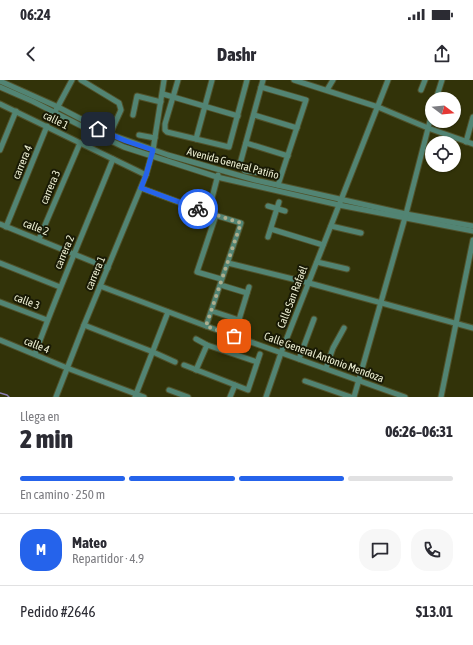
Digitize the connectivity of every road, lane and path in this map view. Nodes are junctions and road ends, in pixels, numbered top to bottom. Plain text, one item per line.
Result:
1 (14, 80) edge
2 (72, 80) edge
3 (80, 80) edge
4 (164, 80) edge
5 (178, 80) edge
6 (212, 80) edge
7 (247, 80) edge
8 (263, 80) edge
9 (333, 80) edge
10 (388, 80) edge
11 (425, 80) edge
12 (442, 80) edge
13 (0, 81) edge
14 (297, 81) edge
15 (0, 87) edge
16 (261, 87) junction
17 (12, 89) junction
18 (327, 90) junction
19 (421, 90) dead end
20 (438, 92) edge
21 (163, 94) junction
22 (172, 98) junction
23 (161, 102) junction
24 (0, 104) edge
25 (205, 107) junction
26 (378, 107) junction
27 (56, 110) junction
28 (16, 111) junction
29 (133, 115) dead end
30 (254, 115) junction
31 (238, 116) junction
32 (473, 117) edge
33 (47, 126) junction
34 (425, 127) edge
35 (297, 128) junction
36 (428, 128) joint
37 (110, 134) junction
38 (139, 134) dead end
39 (155, 138) junction
40 (196, 138) junction
41 (466, 142) junction
42 (80, 143) junction
43 (246, 143) junction
44 (473, 144) edge
45 (0, 150) edge
46 (153, 150) junction
47 (151, 156) junction
48 (288, 156) junction
49 (113, 159) junction
50 (219, 170) junction
51 (260, 173) dead end
52 (146, 175) junction
53 (217, 177) junction
54 (278, 185) junction
55 (141, 188) junction
56 (280, 202) dead end
57 (340, 202) junction
58 (268, 206) dead end
59 (277, 209) junction
60 (285, 211) dead end
61 (208, 213) junction
62 (216, 216) junction
63 (405, 216) junction
64 (0, 224) edge
65 (331, 226) junction
66 (473, 226) edge
67 (6, 227) junction
68 (271, 229) junction
69 (473, 231) edge
70 (362, 233) dead end
71 (268, 237) dead end
72 (39, 239) junction
73 (473, 240) edge
74 (323, 245) junction
75 (75, 254) junction
76 (0, 262) edge
77 (228, 262) junction
78 (317, 262) junction
79 (108, 268) junction
80 (347, 269) dead end
81 (221, 279) junction
82 (309, 283) junction
83 (100, 286) junction
84 (224, 286) dead end
85 (60, 287) junction
86 (249, 287) dead end
87 (247, 293) junction
88 (0, 302) edge
89 (381, 303) junction
90 (168, 312) junction
91 (215, 312) dead end
92 (314, 319) dead end
93 (46, 320) junction
94 (239, 320) junction
95 (456, 323) junction
96 (84, 325) junction
97 (206, 326) junction
98 (344, 328) dead end
99 (473, 328) edge
100 (234, 336) junction
101 (196, 339) dead end
102 (0, 340) edge
103 (207, 345) junction
104 (154, 352) junction
105 (281, 353) junction
106 (34, 354) junction
107 (260, 354) dead end
108 (299, 359) junction
109 (175, 362) dead end
110 (257, 362) junction
111 (184, 365) dead end
112 (67, 368) junction
113 (326, 368) junction
114 (196, 370) junction
115 (359, 380) junction
116 (305, 381) dead end
117 (235, 385) junction
118 (169, 390) dead end
119 (135, 395) edge
120 (178, 395) edge
121 (56, 397) edge
122 (144, 397) edge
123 (188, 397) edge
124 (230, 397) edge
125 (266, 397) edge
126 (351, 397) edge
127 (354, 397) edge
128 (403, 397) edge
129 (442, 397) edge

1 - 17 street
2 - 27 street
3 - 37 street
4 - 21 street, carrera 1
5 - 22 street
6 - 25 street
7 - 31 street
8 - 16 street
9 - 18 street
10 - 26 street, Calle San Rafaél
11 - 19 street
12 - 20 street
13 - 17 street, Avenida General Patiño
14 - 18 street
15 - 17 street, Avenida General Patiño
16 - 30 street
16 - 35 street
17 - 27 street, Avenida General Patiño
18 - 26 street
21 - 22 street
21 - 23 street, carrera 1
22 - 25 street
22 - 40 street
23 - 29 street
23 - 39 street, carrera 1
24 - 28 street, calle 1
25 - 31 street
25 - 40 street
26 - 34 street
26 - 57 street, Calle San Rafaél
27 - 37 street, Avenida General Patiño
27 - 47 street, Avenida General Patiño
28 - 33 street, calle 1
28 - 45 street
30 - 35 street
30 - 43 street
31 - 40 street
32 - 41 street
33 - 42 street, calle 1
33 - 67 street, carrera 4
35 - 48 street
36 - 41 street
36 - 63 street
37 - 46 street, Avenida General Patiño
38 - 39 street
39 - 46 street, carrera 1
41 - 44 street
42 - 49 street, calle 1
42 - 72 street, carrera 3
43 - 48 street
43 - 51 street
46 - 47 street, carrera 1
46 - 50 street, Avenida General Patiño
47 - 52 street, carrera 1
47 - 53 street, Avenida General Patiño
48 - 54 street
49 - 52 street, calle 1
49 - 75 street, carrera 2
50 - 53 street
50 - 54 street, Avenida General Patiño
52 - 55 street, carrera 1
53 - 57 street, Avenida General Patiño
53 - 61 street
54 - 57 street, Avenida General Patiño
55 - 61 street
55 - 79 street, carrera 1
56 - 59 street
57 - 63 street, Avenida General Patiño
57 - 65 street, Calle San Rafaél
58 - 59 street
59 - 60 street
59 - 68 street
61 - 62 street
62 - 77 street
62 - 81 street
63 - 66 street, Avenida General Patiño
63 - 69 street, Avenida General Patiño
63 - 89 street
64 - 67 street, calle 2
65 - 70 street
65 - 74 street, Calle San Rafaél
67 - 72 street, calle 2
68 - 71 street
68 - 74 street
72 - 75 street, calle 2
73 - 95 street
74 - 78 street, Calle San Rafaél
75 - 79 street, calle 2
75 - 85 street, carrera 2
76 - 85 street
77 - 81 street
77 - 82 street
78 - 80 street
78 - 82 street, Calle San Rafaél
79 - 83 street, carrera 1
81 - 97 street
82 - 89 street
82 - 105 street, Calle San Rafaél
83 - 90 street, Calle General Antonio Mendoza
83 - 96 street, carrera 1
84 - 87 street
85 - 93 street, carrera 2
86 - 87 street
87 - 94 street
88 - 93 street, calle 3
89 - 95 street
89 - 115 street
90 - 97 street, Calle General Antonio Mendoza
90 - 104 street
91 - 94 street
92 - 108 street
93 - 106 street, carrera 2
94 - 100 street
95 - 99 street
95 - 129 street
96 - 104 street
96 - 112 street, carrera 1
97 - 100 street, Calle General Antonio Mendoza
98 - 113 street
100 - 105 street, Calle General Antonio Mendoza
101 - 103 street
102 - 106 street, calle 4
103 - 110 street
103 - 114 street
104 - 109 street
104 - 119 street
105 - 108 street, Calle General Antonio Mendoza
105 - 125 street, Calle San Rafaél
106 - 112 street, calle 4
107 - 110 street
108 - 113 street, Calle General Antonio Mendoza
110 - 117 street
111 - 114 street
112 - 119 street, calle 4
112 - 121 street, carrera 1
113 - 115 street, Calle General Antonio Mendoza
114 - 117 street
115 - 127 street
115 - 128 street, Calle General Antonio Mendoza
116 - 126 street
117 - 124 street
118 - 120 street
119 - 122 street, calle 4
120 - 123 street

